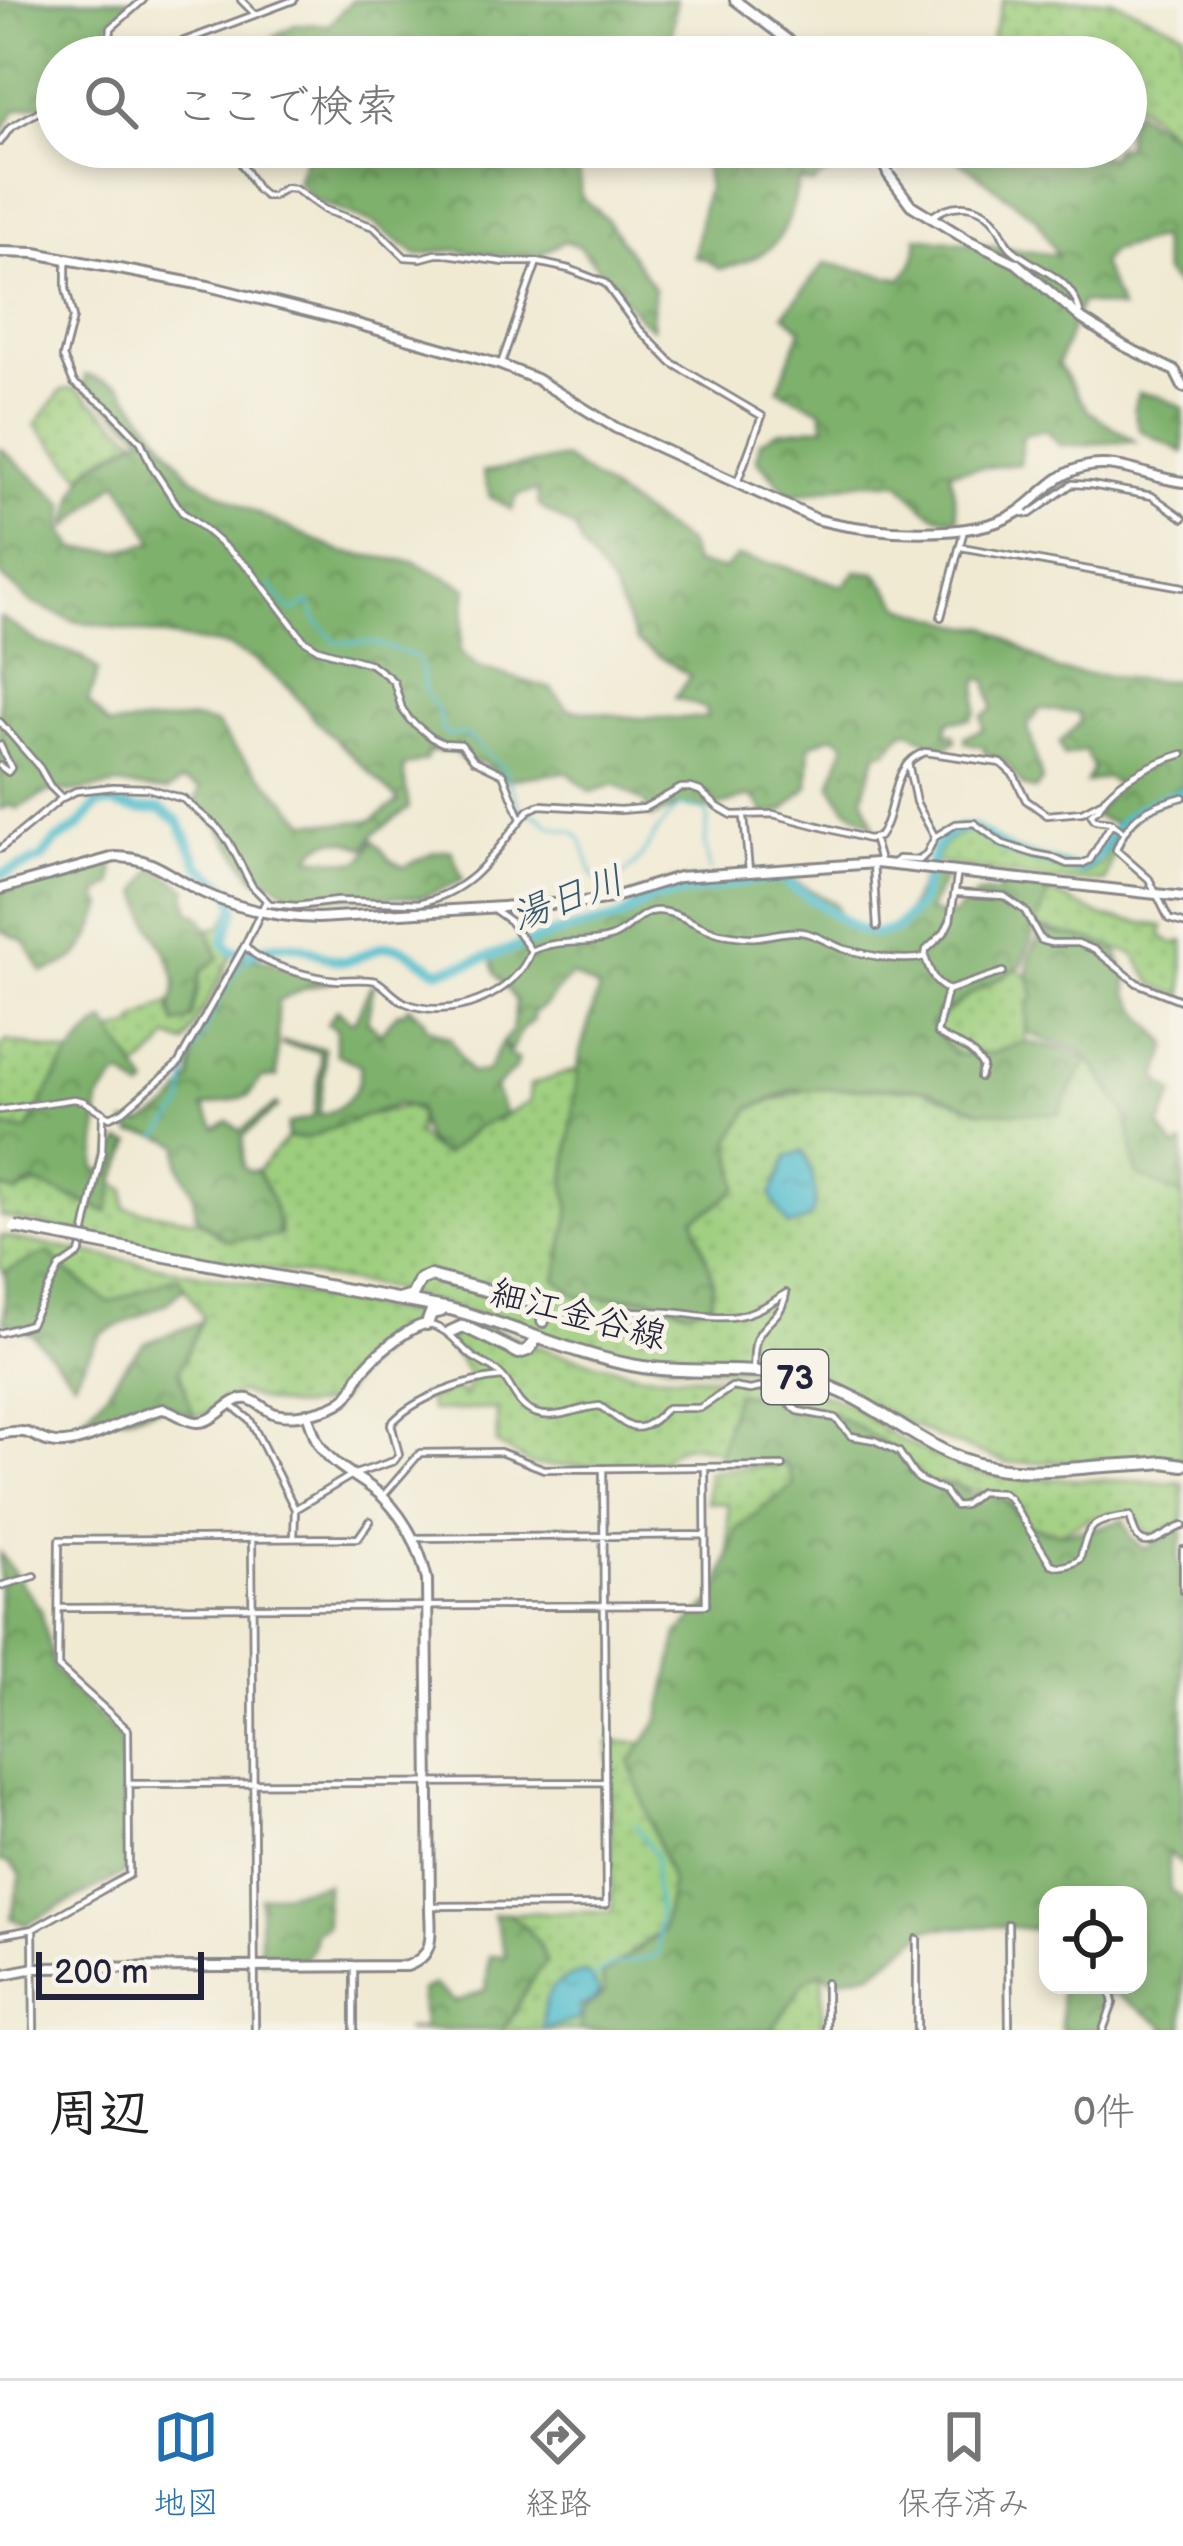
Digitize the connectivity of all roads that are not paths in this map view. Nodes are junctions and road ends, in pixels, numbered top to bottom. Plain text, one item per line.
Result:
1 (143, 0) edge
2 (241, 0) edge
3 (294, 0) edge
4 (735, 0) edge
5 (255, 14) junction
6 (110, 36) edge
7 (199, 36) edge
8 (782, 36) edge
9 (36, 113) edge
10 (0, 142) edge
11 (244, 168) edge
12 (886, 168) edge
13 (930, 218) junction
14 (0, 252) edge
15 (65, 258) junction
16 (537, 262) junction
17 (1082, 319) junction
18 (501, 365) junction
19 (1183, 387) edge
20 (1183, 482) edge
21 (737, 483) junction
22 (1018, 512) junction
23 (1183, 518) edge
24 (964, 530) junction
25 (961, 548) junction
26 (1183, 586) edge
27 (941, 617) dead end
28 (0, 722) edge
29 (0, 746) edge
30 (1183, 754) edge
31 (908, 761) junction
32 (0, 766) edge
33 (1183, 797) edge
34 (62, 799) junction
35 (1101, 802) junction
36 (744, 817) junction
37 (521, 819) junction
38 (1112, 823) junction
39 (1123, 832) junction
40 (935, 837) junction
41 (872, 838) junction
42 (0, 849) edge
43 (877, 863) junction
44 (897, 864) junction
45 (955, 870) junction
46 (749, 871) junction
47 (0, 889) edge
48 (955, 893) junction
49 (1155, 893) junction
50 (1183, 897) edge
51 (266, 901) junction
52 (492, 907) junction
53 (262, 914) junction
54 (1183, 923) edge
55 (878, 927) dead end
56 (245, 944) junction
57 (531, 951) junction
58 (926, 956) junction
59 (1004, 971) dead end
60 (947, 990) junction
61 (1183, 1001) edge
62 (980, 1077) dead end
63 (0, 1110) edge
64 (103, 1115) junction
65 (0, 1224) edge
66 (415, 1297) junction
67 (450, 1309) junction
68 (630, 1311) dead end
69 (543, 1321) dead end
70 (427, 1324) junction
71 (450, 1332) junction
72 (0, 1333) edge
73 (533, 1344) dead end
74 (753, 1371) junction
75 (502, 1377) junction
76 (231, 1405) junction
77 (307, 1413) junction
78 (0, 1434) edge
79 (783, 1466) dead end
80 (705, 1469) junction
81 (1183, 1469) edge
82 (603, 1470) junction
83 (352, 1475) junction
84 (382, 1497) junction
85 (295, 1509) junction
86 (370, 1521) dead end
87 (1183, 1526) edge
88 (705, 1535) junction
89 (604, 1537) junction
90 (294, 1538) junction
91 (414, 1538) junction
92 (252, 1539) junction
93 (1183, 1550) edge
94 (35, 1576) dead end
95 (0, 1586) edge
96 (1183, 1591) edge
97 (604, 1606) junction
98 (429, 1607) junction
99 (59, 1608) junction
100 (253, 1608) junction
101 (605, 1782) junction
102 (254, 1783) junction
103 (429, 1783) junction
104 (128, 1784) junction
105 (430, 1906) junction
106 (1008, 1924) dead end
107 (33, 1929) junction
108 (0, 1935) edge
109 (917, 1939) dead end
110 (255, 1966) junction
111 (355, 1966) junction
112 (34, 1968) junction
113 (0, 1975) edge
114 (826, 1982) dead end
115 (1111, 1994) edge
116 (34, 2030) edge
117 (256, 2030) edge
118 (354, 2030) edge
119 (826, 2030) edge
120 (917, 2030) edge
121 (1009, 2030) edge
122 (1103, 2030) edge

1 - 6 street
2 - 5 street
3 - 5 street
4 - 8 street
5 - 7 street
9 - 10 street
11 - 16 street
12 - 13 street
13 - 17 street
13 - 17 street
14 - 15 street
15 - 18 street
15 - 37 street
16 - 18 street
16 - 21 street
17 - 19 street
18 - 21 street
20 - 22 street
21 - 24 street
22 - 23 street
22 - 24 street
24 - 25 street
25 - 26 street
25 - 27 street
28 - 34 street
29 - 32 street
30 - 35 street
31 - 35 street
31 - 40 street
31 - 41 street
33 - 39 street
34 - 42 street
34 - 51 street
35 - 38 street
36 - 37 street
36 - 41 street
36 - 46 street
37 - 51 street
38 - 39 street
38 - 40 street
39 - 49 street
40 - 44 street
41 - 43 street
43 - 44 street
43 - 46 street
43 - 55 street
44 - 45 street
45 - 48 street
45 - 49 street
46 - 52 street
47 - 53 street
48 - 58 street
48 - 61 street
49 - 50 street
49 - 54 street
51 - 53 street
52 - 53 street
52 - 57 street
53 - 56 street
56 - 57 street
56 - 64 street
57 - 58 street
58 - 60 street
59 - 60 street
60 - 62 street
63 - 64 street
64 - 72 street
65 - 66 main road, bridge
66 - 67 main road, 細江金谷線 / 73
66 - 69 main road
66 - 70 main road
67 - 70 main road
67 - 74 main road, 細江金谷線 / 73
68 - 74 street
70 - 71 street
70 - 77 street
71 - 73 main road
71 - 75 street
74 - 81 main road, 細江金谷線 / 73
75 - 83 street
75 - 87 street
76 - 77 street
76 - 78 street
76 - 85 street
77 - 83 street
79 - 80 street
80 - 82 street
80 - 88 street
82 - 84 street
82 - 89 street
83 - 84 street
83 - 85 street
84 - 91 street
85 - 90 street
86 - 90 street
88 - 89 street
88 - 97 street
89 - 91 street
89 - 97 street
90 - 92 street
91 - 98 street
92 - 99 street
92 - 100 street
93 - 96 street
94 - 95 street
97 - 98 street
97 - 101 street
98 - 100 street
98 - 103 street
99 - 100 street
99 - 104 street
100 - 102 street
101 - 103 street
101 - 105 street
102 - 103 street
102 - 104 street
102 - 110 street
103 - 105 street
104 - 107 street
105 - 111 street
106 - 121 street
107 - 108 street
107 - 112 street
109 - 120 street
110 - 111 street
110 - 112 street
110 - 117 street
111 - 118 street
112 - 113 street
112 - 116 street
114 - 119 street
115 - 122 street

